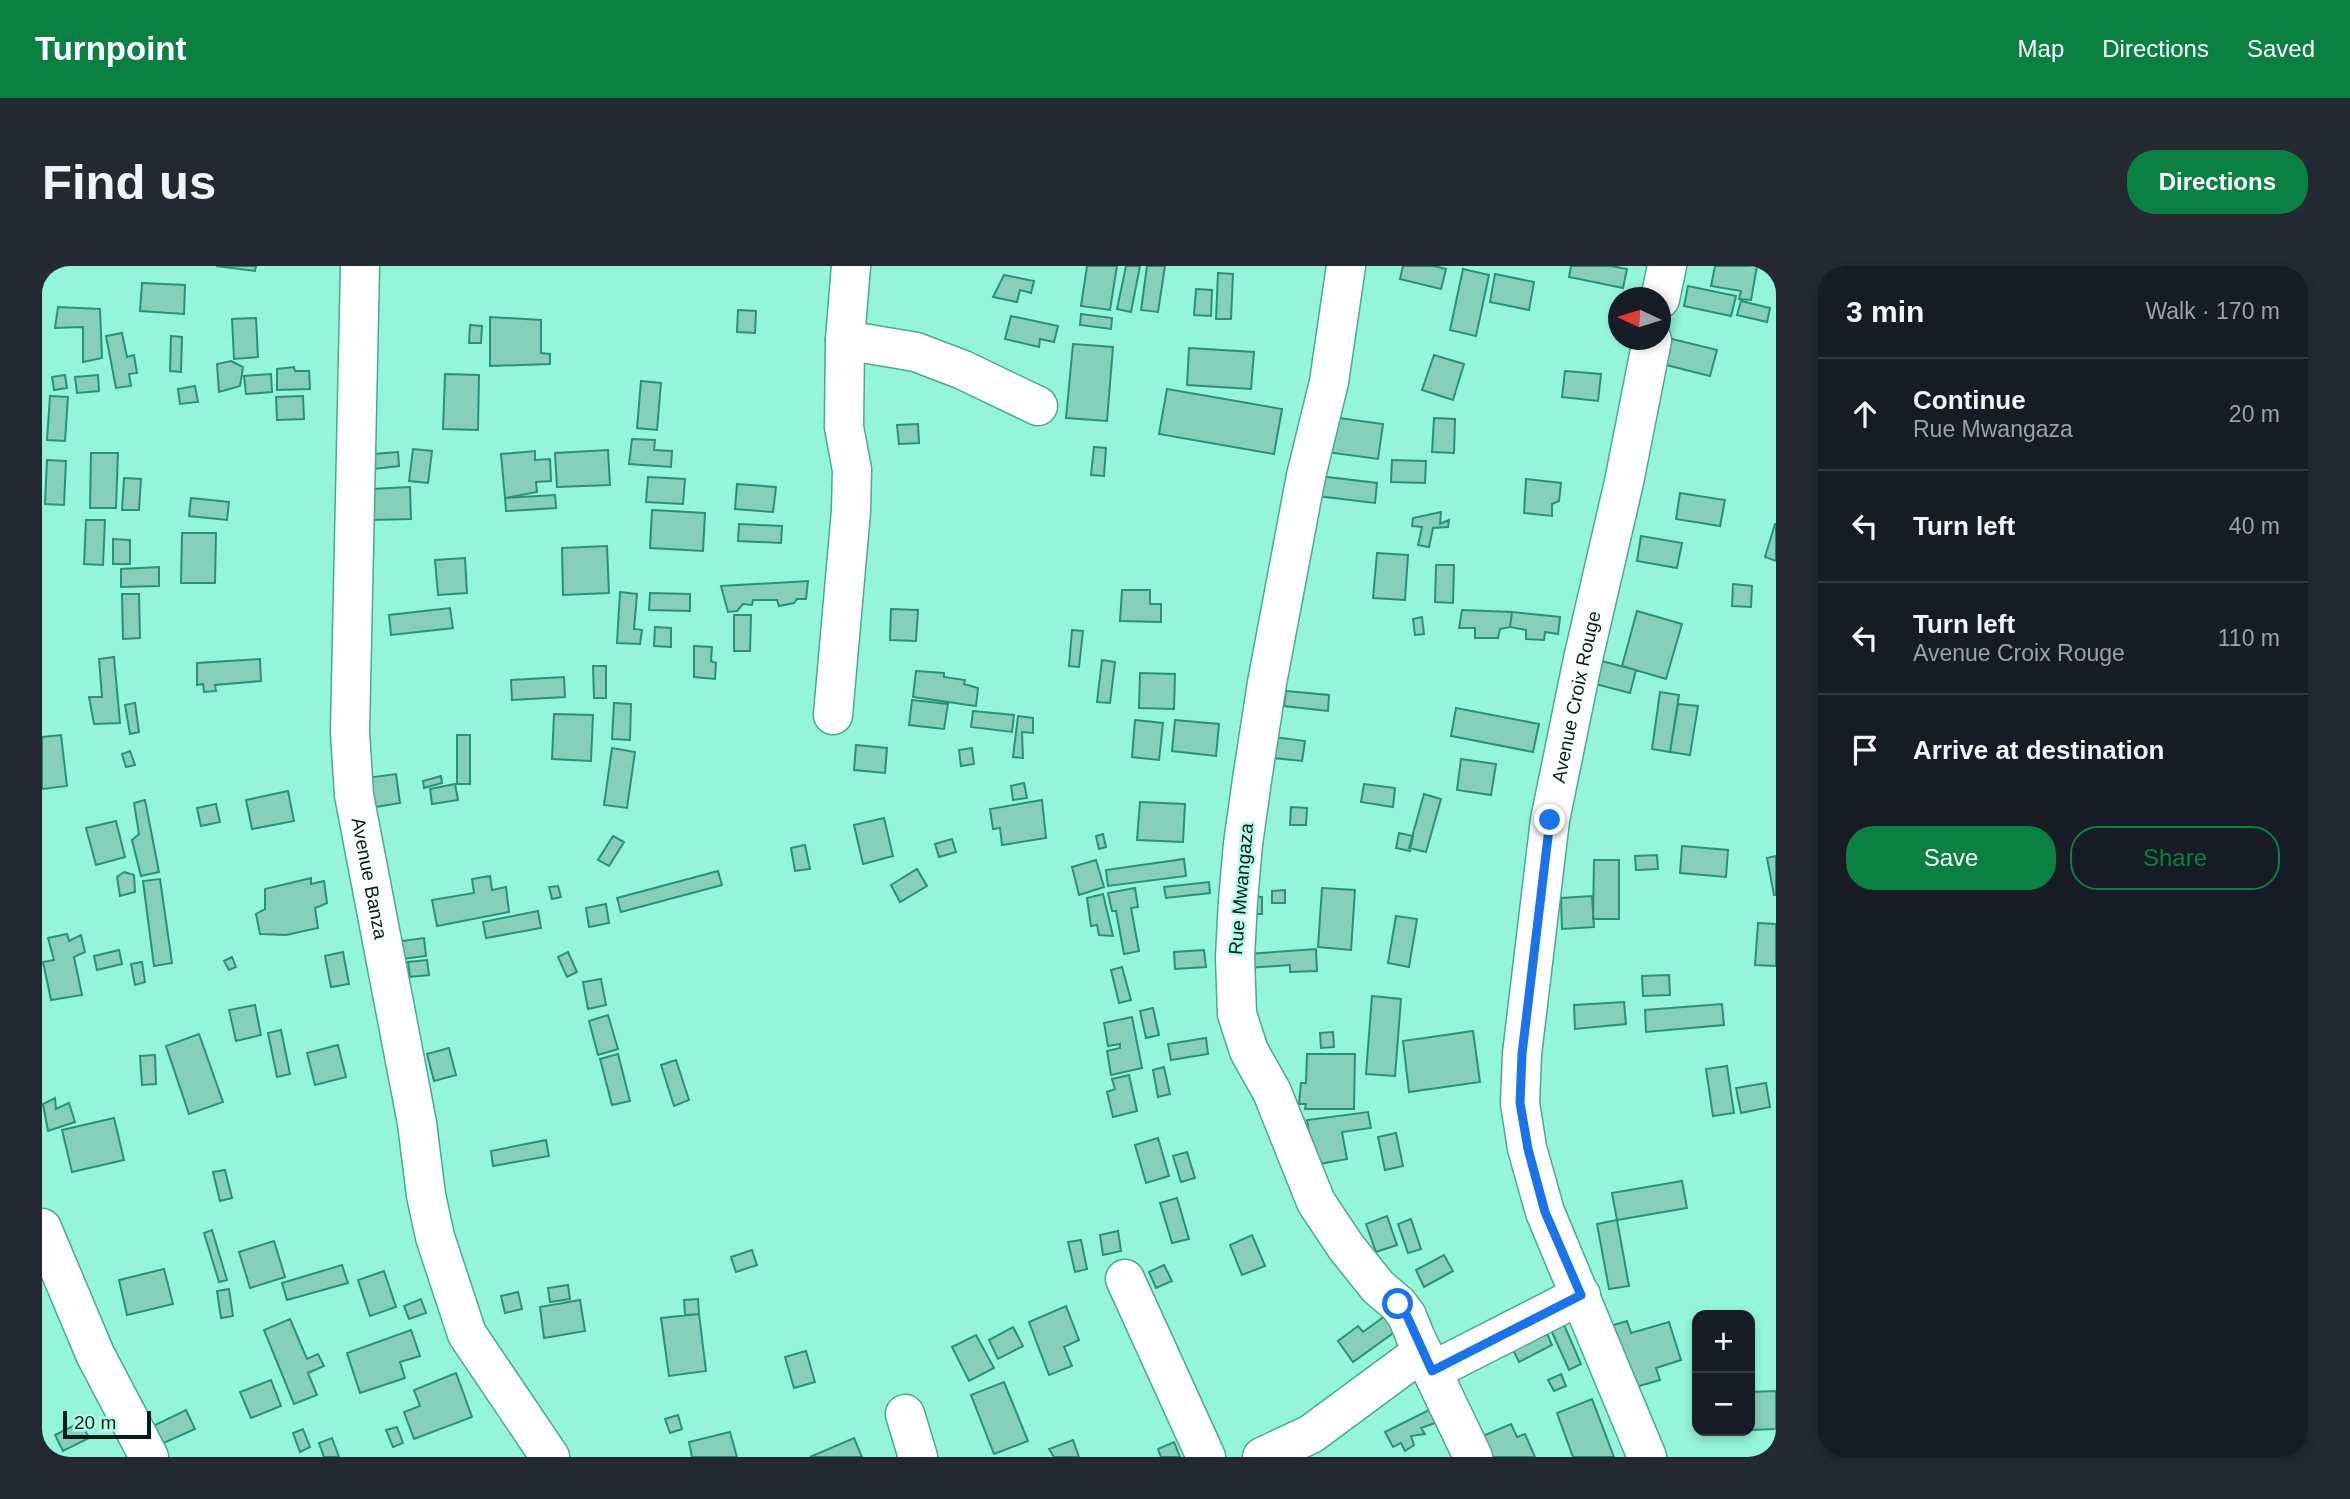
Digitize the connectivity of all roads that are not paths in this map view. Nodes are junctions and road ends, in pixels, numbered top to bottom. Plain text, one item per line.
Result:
1 (360, 266) edge
2 (851, 266) edge
3 (1346, 266) edge
4 (1667, 266) edge
5 (1663, 287) edge
6 (845, 340) junction
7 (1651, 350) edge
8 (1038, 406) dead end
9 (833, 715) dead end
10 (42, 1228) edge
11 (1125, 1279) dead end
12 (1581, 1295) junction
13 (1427, 1362) junction
14 (905, 1413) dead end
15 (149, 1457) edge
16 (550, 1457) edge
17 (918, 1457) edge
18 (1206, 1457) edge
19 (1262, 1457) edge
20 (1473, 1457) edge
21 (1647, 1457) edge

1 - 16 street, Avenue Banza
2 - 6 street
3 - 13 street, Rue Mwangaza
4 - 5 street
6 - 8 street
6 - 9 street
7 - 12 street, Avenue Croix Rouge
10 - 15 street
11 - 18 street
12 - 13 street
12 - 21 street, Avenue Croix Rouge
13 - 19 street
13 - 20 street, Rue Mwangaza
14 - 17 street

